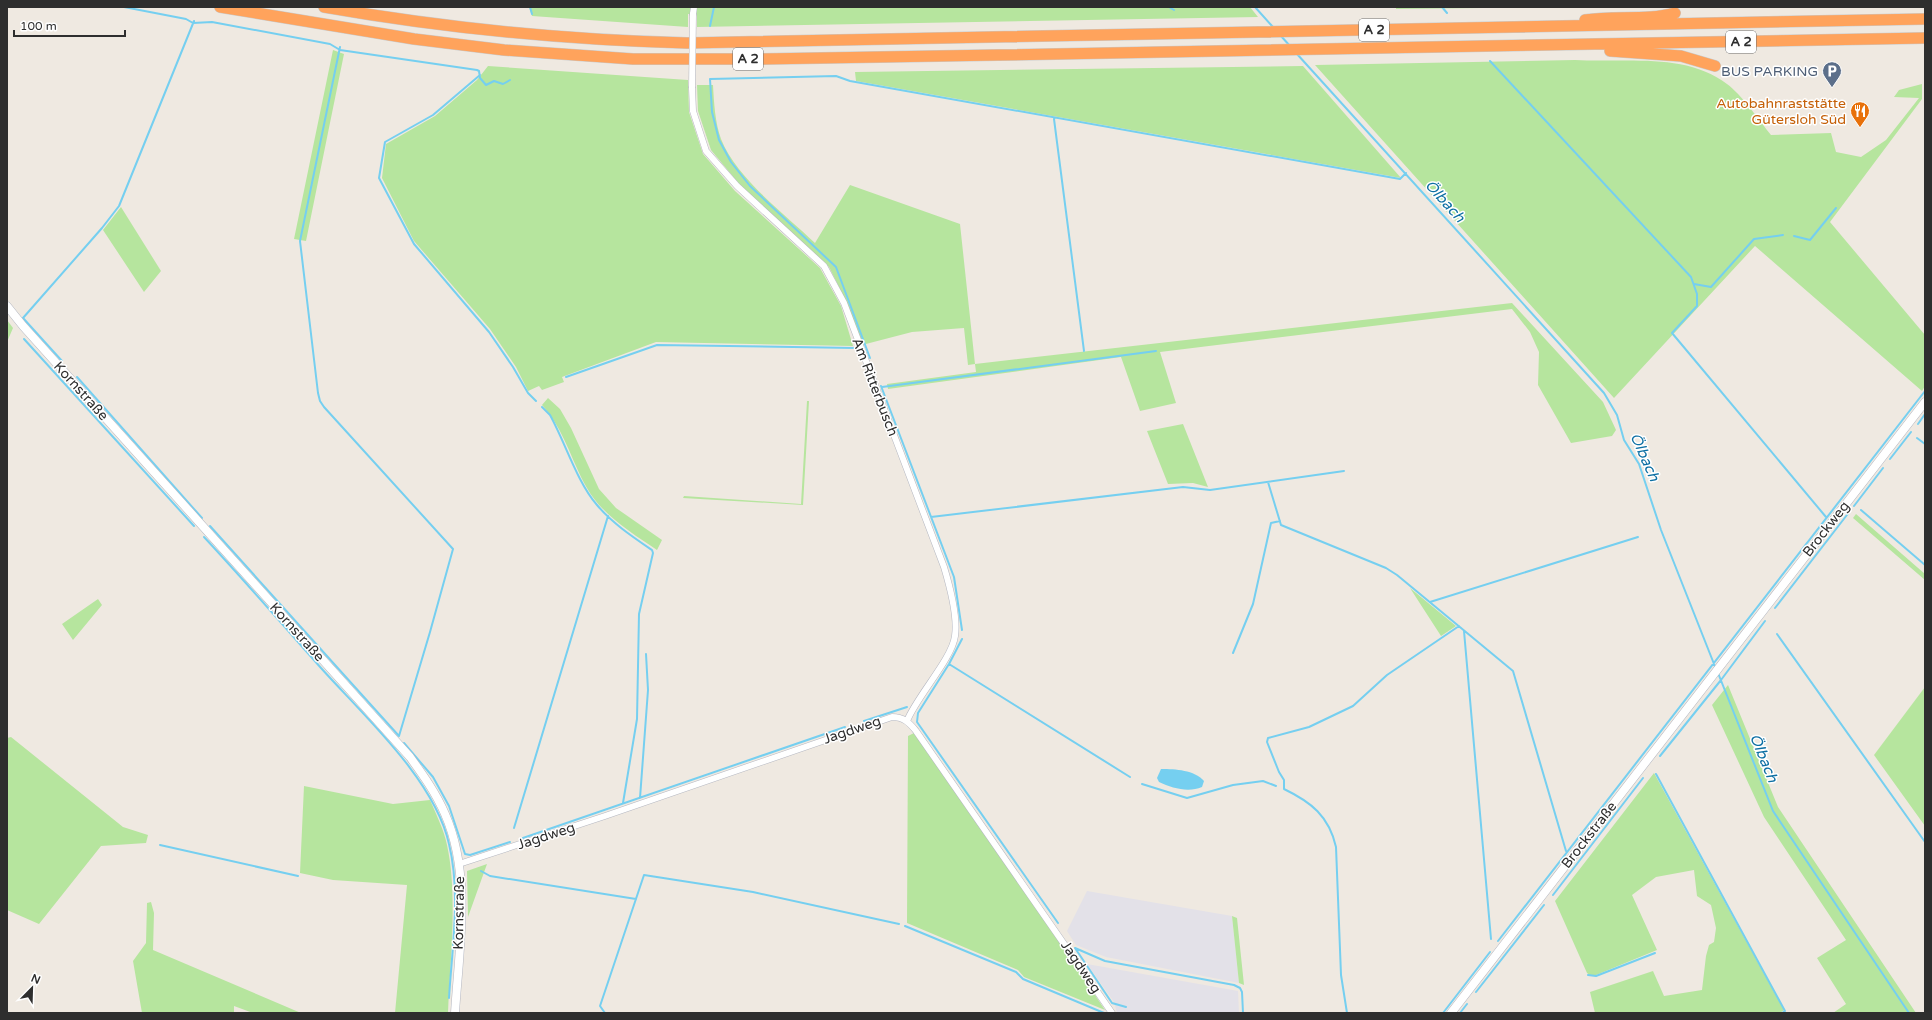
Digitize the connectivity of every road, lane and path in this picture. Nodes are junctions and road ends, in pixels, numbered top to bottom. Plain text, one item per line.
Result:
1 (220, 7) edge
2 (324, 7) edge
3 (694, 10) edge
4 (1675, 13) dead end
5 (1925, 19) edge
6 (1557, 27) junction
7 (1925, 38) edge
8 (1558, 45) junction
9 (1715, 66) dead end
10 (7, 306) edge
11 (1925, 402) edge
12 (1727, 658) joint
13 (907, 721) junction
14 (459, 864) junction
15 (455, 1013) edge
16 (1112, 1013) edge
17 (1451, 1013) edge

1 - 8 highway, A 2
2 - 6 highway, A 2
3 - 13 street, Am Ritterbusch, bridge
4 - 6 highway
5 - 6 highway, A 2
7 - 8 highway, A 2
8 - 9 highway
10 - 14 street, Kornstraße
11 - 12 street, Brockweg
12 - 17 street, Brockstraße
13 - 14 street, Jagdweg
13 - 16 street, Jagdweg
14 - 15 street, Kornstraße

